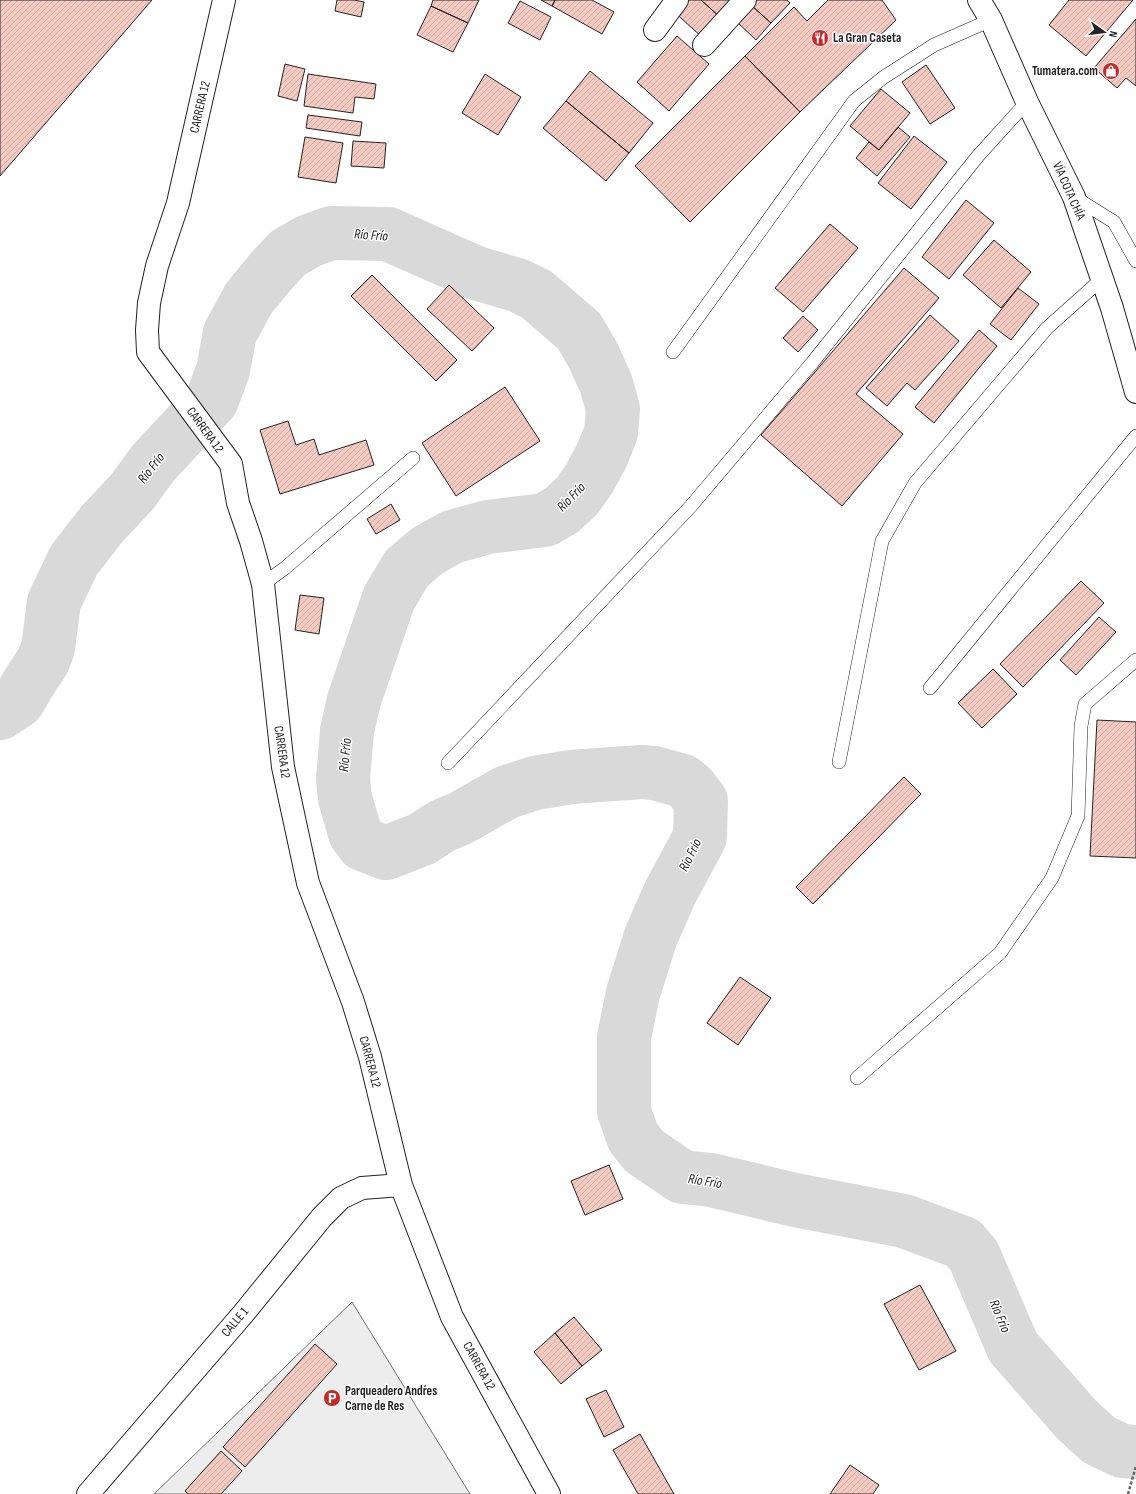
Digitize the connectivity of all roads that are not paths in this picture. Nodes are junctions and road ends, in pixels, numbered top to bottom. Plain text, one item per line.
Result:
1 (224, 0) edge
2 (677, 0) edge
3 (745, 0) edge
4 (979, 0) edge
5 (991, 20) junction
6 (655, 30) dead end
7 (704, 45) dead end
8 (1027, 102) junction
9 (1074, 197) junction
10 (1136, 261) edge
11 (1103, 278) junction
12 (673, 352) dead end
13 (1136, 392) edge
14 (1136, 436) edge
15 (413, 458) dead end
16 (263, 584) junction
17 (1136, 660) edge
18 (930, 688) dead end
19 (839, 762) dead end
20 (448, 763) dead end
21 (858, 1078) dead end
22 (401, 1185) junction
23 (88, 1494) edge
24 (549, 1494) edge

1 - 16 street, CARRERA 12
2 - 6 street
3 - 7 street
4 - 5 street, VÍA COTA CHÍA
5 - 8 street, VÍA COTA CHÍA
5 - 12 lane
8 - 9 street, VÍA COTA CHÍA
8 - 20 lane
9 - 10 lane
9 - 11 street, VÍA COTA CHÍA
11 - 13 street, VÍA COTA CHÍA
11 - 19 lane
14 - 18 lane
15 - 16 lane
16 - 22 street, CARRERA 12
17 - 21 lane
22 - 23 street, CALLE 1
22 - 24 street, CARRERA 12

